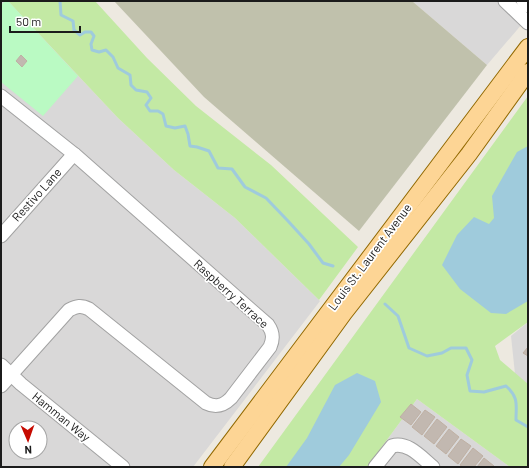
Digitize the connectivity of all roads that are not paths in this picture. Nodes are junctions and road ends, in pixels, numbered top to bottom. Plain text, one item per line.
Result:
1 (505, 1) edge
2 (523, 1) edge
3 (528, 6) edge
4 (528, 23) edge
5 (528, 47) edge
6 (528, 72) edge
7 (1, 96) edge
8 (74, 154) junction
9 (1, 236) edge
10 (1, 365) edge
11 (11, 375) junction
12 (1, 386) edge
13 (123, 467) edge
14 (212, 467) edge
15 (232, 467) edge
16 (376, 467) edge
17 (433, 467) edge

1 - 4 street
2 - 3 street
5 - 14 main road, Louis St. Laurent Avenue
6 - 15 main road, Louis St. Laurent Avenue
7 - 8 street, Raspberry Terrace
8 - 9 street, Restivo Lane
8 - 11 street, Raspberry Terrace
10 - 11 street, Hamman Way
11 - 12 street
11 - 13 street, Hamman Way
16 - 17 street

